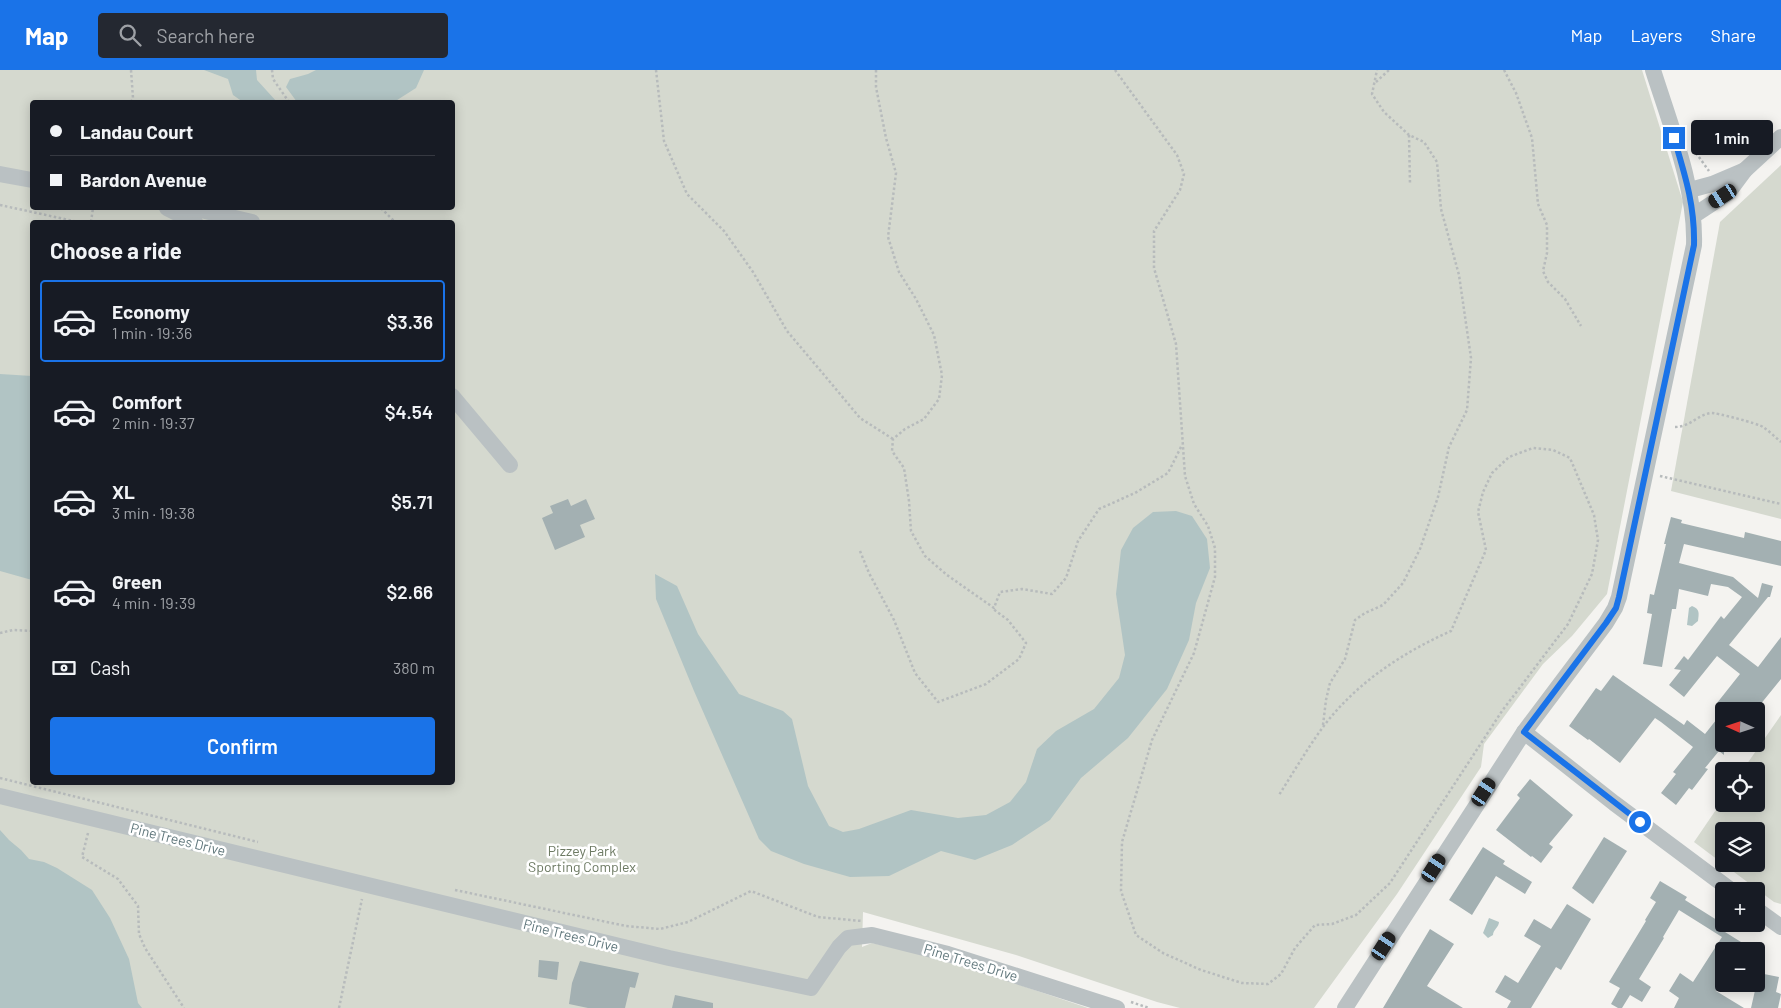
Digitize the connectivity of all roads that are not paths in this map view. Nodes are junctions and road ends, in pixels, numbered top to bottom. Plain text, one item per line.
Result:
1 (1653, 70) edge
2 (1781, 137) edge
3 (1745, 170) junction
4 (0, 174) edge
5 (30, 180) edge
6 (1690, 190) junction
7 (171, 210) edge
8 (201, 210) edge
9 (1693, 216) junction
10 (191, 220) edge
11 (244, 220) edge
12 (455, 400) edge
13 (510, 465) dead end
14 (1524, 732) junction
15 (0, 796) edge
16 (1720, 882) edge
17 (1765, 915) edge
18 (1781, 927) edge
19 (1120, 1004) edge
20 (1344, 1008) edge

1 - 6 street
2 - 3 street
3 - 6 street
3 - 9 street
4 - 5 street
6 - 9 street
7 - 10 street
8 - 11 street
9 - 14 street
12 - 13 street
14 - 16 street
14 - 20 street
15 - 19 street, Pine Trees Drive
17 - 18 street

